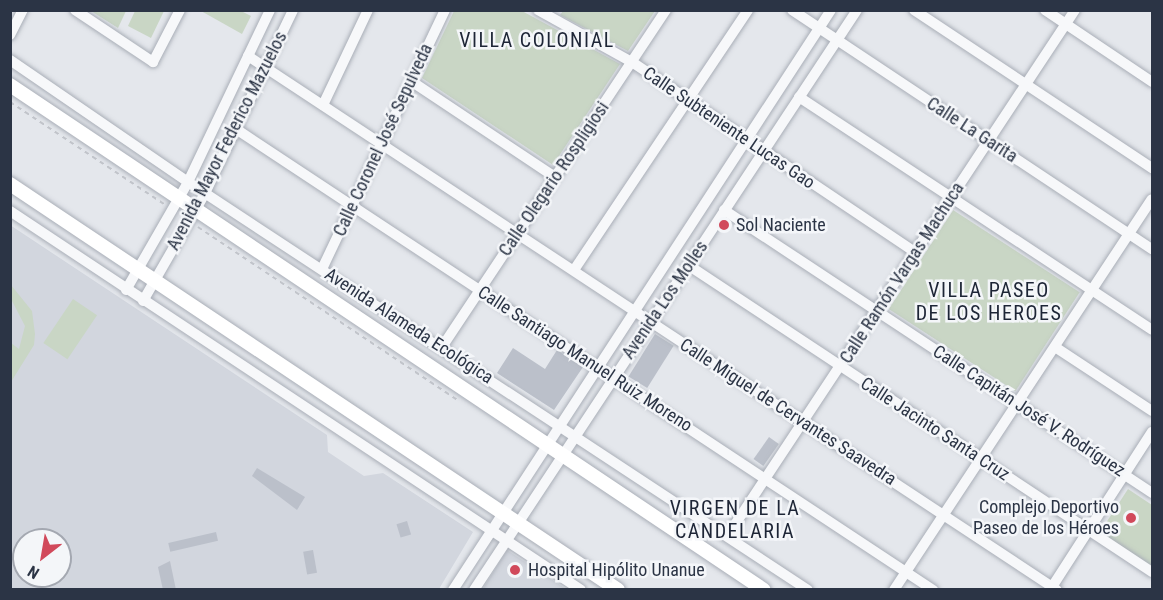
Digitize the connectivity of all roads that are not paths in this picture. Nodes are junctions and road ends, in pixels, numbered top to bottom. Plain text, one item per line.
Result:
1 (23, 10) edge
2 (75, 10) edge
3 (180, 10) edge
4 (270, 10) edge
5 (293, 10) edge
6 (368, 10) edge
7 (445, 10) edge
8 (538, 10) edge
9 (666, 10) edge
10 (748, 10) edge
11 (792, 10) edge
12 (831, 10) edge
13 (857, 10) edge
14 (914, 10) edge
15 (1045, 10) edge
16 (1075, 10) edge
17 (1066, 25) junction
18 (819, 29) junction
19 (10, 35) edge
20 (837, 40) junction
21 (248, 56) junction
22 (10, 60) edge
23 (632, 62) junction
24 (265, 68) junction
25 (411, 81) junction
26 (1152, 82) edge
27 (1026, 85) junction
28 (10, 86) edge
29 (800, 97) junction
30 (688, 100) junction
31 (322, 105) junction
32 (236, 129) junction
33 (746, 140) junction
34 (989, 141) junction
35 (381, 144) junction
36 (763, 152) junction
37 (1152, 168) edge
38 (555, 177) junction
39 (188, 182) junction
40 (10, 184) edge
41 (205, 193) junction
42 (952, 197) junction
43 (178, 198) junction
44 (1152, 200) edge
45 (351, 205) junction
46 (195, 210) junction
47 (724, 210) junction
48 (10, 211) edge
49 (518, 234) junction
50 (1130, 234) junction
51 (1152, 249) edge
52 (915, 252) junction
53 (688, 265) junction
54 (138, 269) junction
55 (322, 269) junction
56 (574, 270) junction
57 (154, 280) junction
58 (126, 290) junction
59 (480, 290) junction
60 (1093, 290) junction
61 (143, 301) junction
62 (633, 309) junction
63 (877, 310) junction
64 (651, 321) junction
65 (1152, 330) edge
66 (442, 347) junction
67 (1055, 347) junction
68 (596, 366) junction
69 (840, 366) junction
70 (613, 378) junction
71 (1017, 403) junction
72 (1152, 411) edge
73 (803, 422) junction
74 (558, 423) junction
75 (1152, 432) edge
76 (575, 434) junction
77 (544, 445) junction
78 (561, 456) junction
79 (981, 459) junction
80 (1125, 474) junction
81 (766, 478) junction
82 (1152, 493) edge
83 (502, 512) junction
84 (944, 515) junction
85 (518, 522) junction
86 (1088, 530) junction
87 (490, 531) junction
88 (728, 536) junction
89 (506, 541) junction
90 (906, 572) junction
91 (1152, 572) edge
92 (1053, 588) edge
93 (453, 590) edge
94 (474, 590) edge
95 (581, 590) edge
96 (618, 590) edge
97 (764, 590) edge
98 (808, 590) edge
99 (894, 590) edge
100 (933, 590) edge

1 - 19 street
2 - 3 street
4 - 21 street, Avenida Mayor Federico Mazuelos
5 - 24 street, Avenida Mayor Federico Mazuelos
6 - 31 street
7 - 25 street, Calle Coronel José Sepulveda
8 - 23 street, Calle Subteniente Lucas Gao
9 - 23 street, Calle Olegario Rospligiosi
10 - 30 street
11 - 18 street, Calle La Garita
12 - 18 street, Avenida Los Molles
13 - 20 street, Avenida Los Molles
14 - 27 street
15 - 17 street
16 - 17 street, Calle Ramón Vargas Machuca
17 - 26 street
17 - 27 street, Calle Ramón Vargas Machuca
18 - 20 street, Calle La Garita
18 - 33 street, Avenida Los Molles
20 - 29 street, Avenida Los Molles
20 - 34 street, Calle La Garita
21 - 24 street, Calle Miguel de Cervantes Saavedra
21 - 39 street, Avenida Mayor Federico Mazuelos
22 - 39 street, Avenida Alameda Ecológica
23 - 30 street, Calle Subteniente Lucas Gao
23 - 38 street, Calle Olegario Rospligiosi
24 - 31 street, Calle Miguel de Cervantes Saavedra
24 - 32 street, Avenida Mayor Federico Mazuelos
25 - 35 street, Calle Coronel José Sepulveda
25 - 38 street
27 - 34 street, Calle Ramón Vargas Machuca
27 - 37 street
28 - 43 main road, Avenida Alameda Ecológica
29 - 36 street, Avenida Los Molles
29 - 42 street
30 - 33 street, Calle Subteniente Lucas Gao
30 - 56 street
31 - 35 street, Calle Miguel de Cervantes Saavedra
32 - 41 street, Avenida Mayor Federico Mazuelos
32 - 45 street, Calle Santiago Manuel Ruiz Moreno
33 - 36 street, Calle Subteniente Lucas Gao
33 - 62 street, Avenida Los Molles
34 - 42 street, Calle Ramón Vargas Machuca
34 - 50 street, Calle La Garita
35 - 45 street, Calle Coronel José Sepulveda
35 - 49 street, Calle Miguel de Cervantes Saavedra
36 - 47 street, Avenida Los Molles
36 - 52 street, Calle Subteniente Lucas Gao
38 - 49 street, Calle Olegario Rospligiosi
39 - 41 street, Avenida Alameda Ecológica
39 - 43 street, Avenida Mayor Federico Mazuelos
40 - 54 main road
41 - 46 street, Avenida Mayor Federico Mazuelos
41 - 55 street, Avenida Alameda Ecológica
42 - 52 street, Calle Ramón Vargas Machuca
42 - 60 street
43 - 46 main road, Avenida Alameda Ecológica
43 - 54 street, Avenida Mayor Federico Mazuelos
44 - 50 street
45 - 55 street, Calle Coronel José Sepulveda
45 - 59 street, Calle Santiago Manuel Ruiz Moreno
46 - 57 street, Avenida Mayor Federico Mazuelos
46 - 77 main road, Avenida Alameda Ecológica
47 - 53 street, Avenida Los Molles
47 - 63 street, Calle Capitán José V. Rodríguez
48 - 58 street
49 - 56 street, Calle Miguel de Cervantes Saavedra
49 - 59 street, Calle Olegario Rospligiosi
50 - 51 street, Calle La Garita
50 - 60 street
52 - 63 street, Calle Ramón Vargas Machuca
53 - 64 street, Avenida Los Molles
53 - 69 street, Calle Jacinto Santa Cruz
54 - 57 main road
54 - 58 street, Avenida Mayor Federico Mazuelos
55 - 66 street, Avenida Alameda Ecológica
56 - 62 street, Calle Miguel de Cervantes Saavedra
57 - 61 street, Avenida Mayor Federico Mazuelos
57 - 83 main road
58 - 61 street
59 - 66 street, Calle Olegario Rospligiosi
59 - 68 street, Calle Santiago Manuel Ruiz Moreno
60 - 65 street
60 - 67 street
61 - 87 street
62 - 64 street, Calle Miguel de Cervantes Saavedra
62 - 68 street, Avenida Los Molles
63 - 69 street, Calle Ramón Vargas Machuca
63 - 71 street, Calle Capitán José V. Rodríguez
64 - 70 street, Avenida Los Molles
64 - 73 street, Calle Miguel de Cervantes Saavedra
66 - 74 street, Avenida Alameda Ecológica
67 - 71 street
67 - 72 street
68 - 70 street, Calle Santiago Manuel Ruiz Moreno
68 - 74 street, Avenida Los Molles
69 - 73 street, Calle Ramón Vargas Machuca
69 - 79 street, Calle Jacinto Santa Cruz
70 - 76 street, Avenida Los Molles
70 - 81 street, Calle Santiago Manuel Ruiz Moreno
71 - 79 street
71 - 80 street, Calle Capitán José V. Rodríguez
73 - 81 street, Calle Ramón Vargas Machuca
73 - 84 street, Calle Miguel de Cervantes Saavedra
74 - 76 street, Avenida Alameda Ecológica
74 - 77 street, Avenida Los Molles
75 - 80 street
76 - 78 street, Avenida Los Molles
76 - 88 street, Avenida Alameda Ecológica
77 - 78 main road, Avenida Alameda Ecológica
77 - 83 street, Avenida Los Molles
78 - 85 street, Avenida Los Molles
78 - 97 main road, Avenida Alameda Ecológica
79 - 84 street
79 - 86 street, Calle Jacinto Santa Cruz
80 - 82 street, Calle Capitán José V. Rodríguez
80 - 86 street
81 - 88 street, Calle Ramón Vargas Machuca
81 - 90 street, Calle Santiago Manuel Ruiz Moreno
83 - 85 main road
83 - 87 street, Avenida Los Molles
84 - 90 street
84 - 92 street, Calle Miguel de Cervantes Saavedra
85 - 89 street, Avenida Los Molles
85 - 96 main road
86 - 91 street, Calle Jacinto Santa Cruz
86 - 92 street
87 - 89 street
87 - 93 street, Avenida Los Molles
88 - 98 street, Avenida Alameda Ecológica
89 - 94 street, Avenida Los Molles
89 - 95 street
90 - 99 street
90 - 100 street, Calle Santiago Manuel Ruiz Moreno

